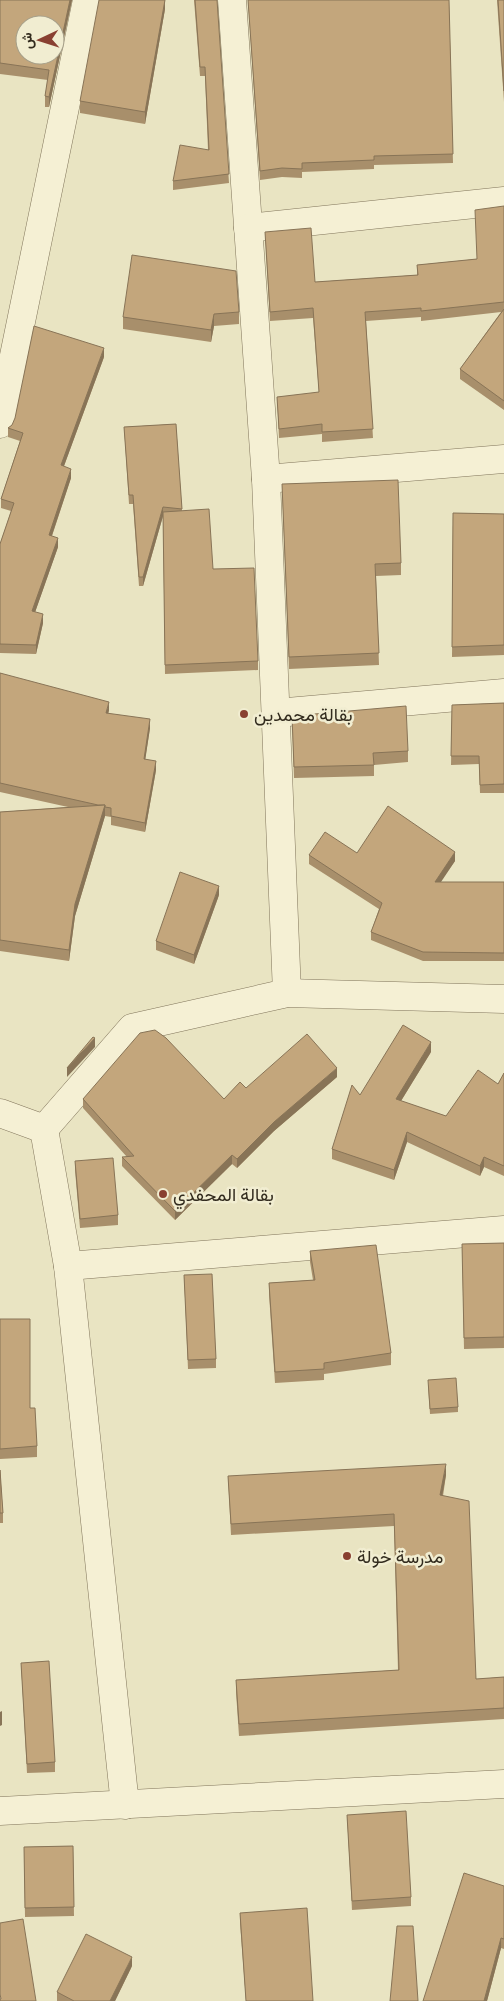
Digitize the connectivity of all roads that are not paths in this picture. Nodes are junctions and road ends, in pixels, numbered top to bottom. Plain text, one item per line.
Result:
1 (87, 0) edge
2 (232, 0) edge
3 (504, 201) edge
4 (248, 228) junction
5 (0, 424) edge
6 (504, 459) edge
7 (266, 479) junction
8 (504, 693) edge
9 (276, 713) junction
10 (287, 993) junction
11 (504, 999) edge
12 (0, 1113) edge
13 (44, 1129) junction
14 (504, 1230) edge
15 (68, 1266) junction
16 (504, 1784) edge
17 (125, 1804) junction
18 (0, 1811) edge

1 - 5 street
2 - 4 street
3 - 4 street
4 - 7 street
6 - 7 street
7 - 9 street
8 - 9 street
9 - 10 street
10 - 11 street
10 - 13 street
12 - 13 street
13 - 15 street
14 - 15 street
15 - 17 street
16 - 17 street
17 - 18 street

